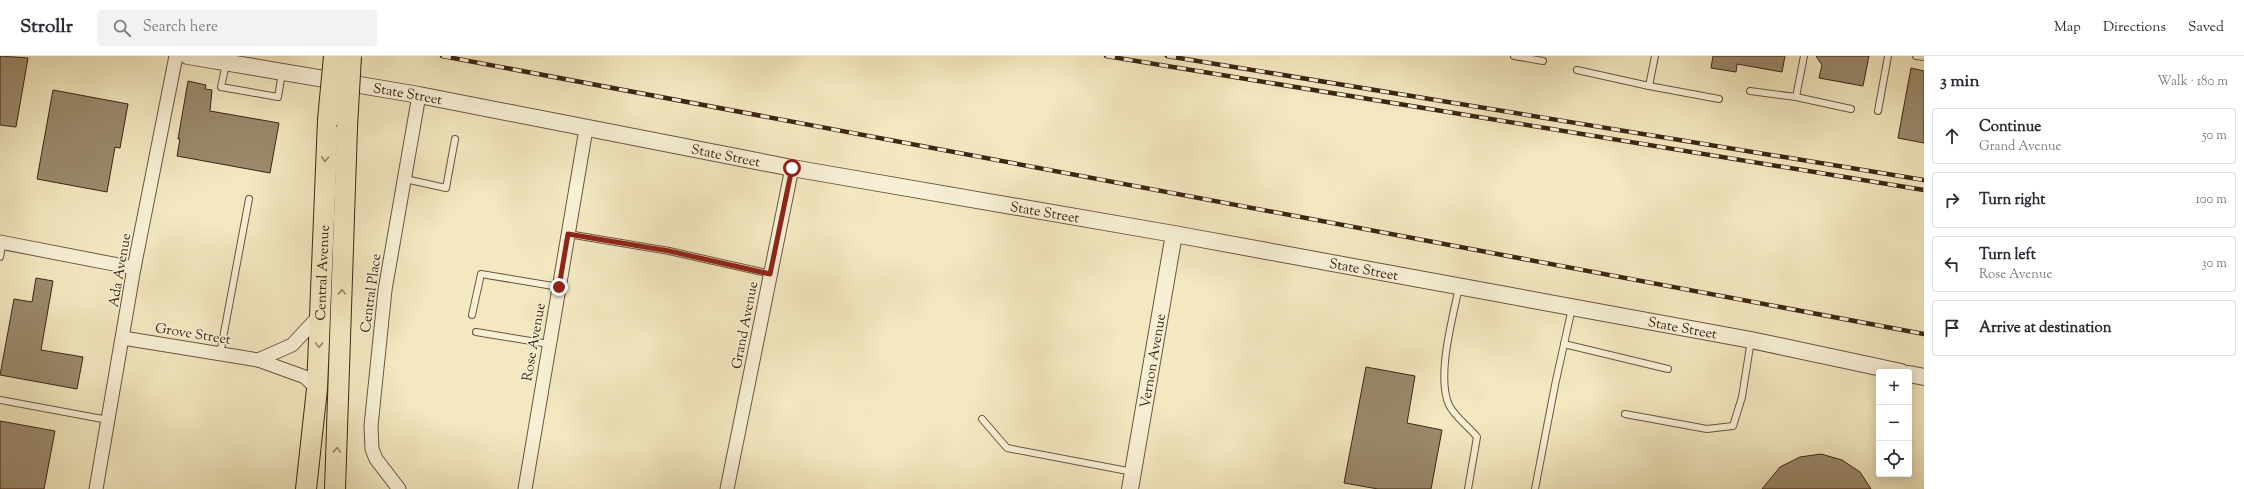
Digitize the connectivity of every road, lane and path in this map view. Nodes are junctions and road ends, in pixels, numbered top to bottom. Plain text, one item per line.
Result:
1 (176, 56) edge
2 (188, 56) edge
3 (334, 56) edge
4 (351, 56) edge
5 (1514, 56) edge
6 (1655, 56) edge
7 (1804, 56) edge
8 (1888, 56) edge
9 (1916, 56) edge
10 (1924, 58) edge
11 (1543, 61) dead end
12 (226, 62) junction
13 (1577, 70) dead end
14 (282, 72) junction
15 (1649, 86) junction
16 (1750, 91) dead end
17 (419, 95) junction
18 (1796, 96) junction
19 (1720, 99) dead end
20 (1851, 109) dead end
21 (1878, 111) dead end
22 (586, 129) junction
23 (455, 139) dead end
24 (792, 168) junction
25 (405, 179) junction
26 (249, 199) dead end
27 (568, 234) junction
28 (1174, 234) junction
29 (1, 242) edge
30 (0, 257) edge
31 (134, 268) junction
32 (770, 274) junction
33 (559, 287) junction
34 (1459, 287) junction
35 (1572, 308) junction
36 (320, 315) junction
37 (472, 315) dead end
38 (476, 332) dead end
39 (123, 338) junction
40 (1751, 340) junction
41 (549, 344) junction
42 (1564, 344) junction
43 (220, 354) junction
44 (258, 360) junction
45 (1668, 369) dead end
46 (1887, 369) edge
47 (1912, 375) edge
48 (1924, 377) edge
49 (317, 389) junction
50 (0, 400) edge
51 (1625, 414) dead end
52 (982, 419) dead end
53 (108, 420) junction
54 (1133, 472) junction
55 (96, 489) edge
56 (306, 489) edge
57 (335, 489) edge
58 (398, 489) edge
59 (525, 489) edge
60 (727, 489) edge
61 (1130, 489) edge
62 (1468, 489) edge
63 (1535, 489) edge

1 - 31 street, Ada Avenue
2 - 12 street, State Street
3 -> 36 main road, Central Avenue, bridge
57 -> 4 main road, Central Avenue, bridge
5 - 11 lane
6 - 15 lane
7 - 18 lane
8 - 21 lane
9 - 10 lane
12 - 14 street, State Street
12 - 14 lane
13 - 15 lane
14 - 17 street, State Street
15 - 19 lane
16 - 18 lane
17 - 22 street, State Street
17 - 25 street, Central Place
18 - 20 lane
22 - 24 street, State Street
22 - 27 street, Rose Avenue
23 - 25 lane
24 - 28 street, State Street
24 - 32 street, Grand Avenue
25 - 58 street, Central Place
26 - 43 lane
27 - 32 lane
27 - 33 street, Rose Avenue
28 - 34 street, State Street
28 - 54 street, Vernon Avenue
29 - 30 lane
29 - 31 street
31 - 39 street, Ada Avenue
32 - 60 street, Grand Avenue
33 - 37 lane
33 - 41 street, Rose Avenue
34 - 35 street, State Street
34 - 62 lane
35 - 40 street, State Street
35 - 42 lane
36 - 44 street
36 -> 49 main road, Central Avenue
38 - 41 lane
39 - 43 street, Grove Street
39 - 53 street, Ada Avenue
40 - 46 street, State Street
40 - 51 lane
41 - 59 street, Rose Avenue
42 - 45 lane
42 - 63 lane
43 - 44 street, Grove Street
44 - 49 street, Grove Street
47 - 48 street
49 - 56 main road, Central Avenue
50 - 53 lane
52 - 54 lane
53 - 55 street, Ada Avenue
54 - 61 street, Vernon Avenue

